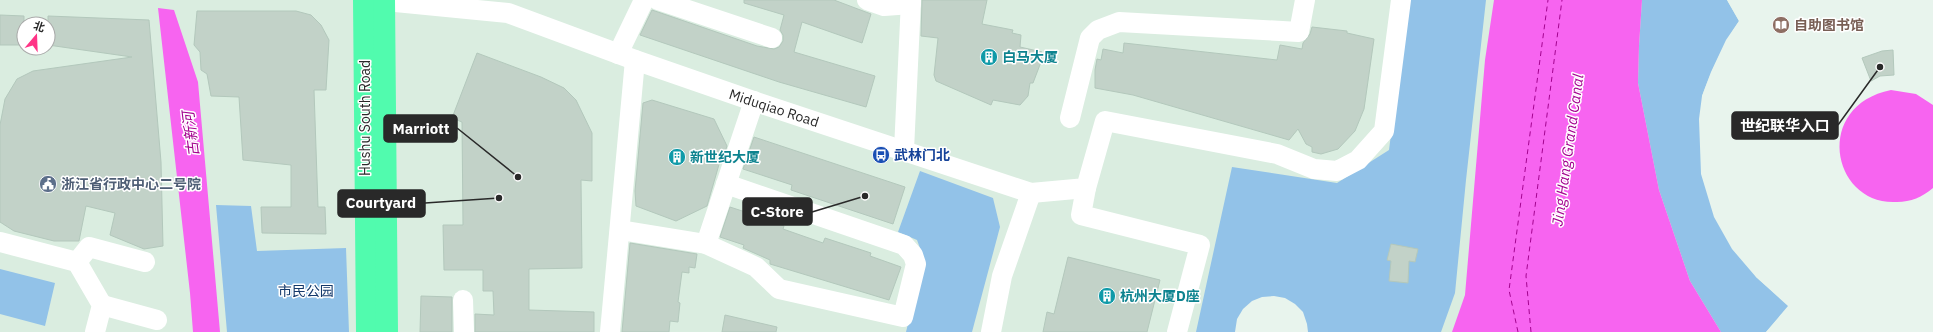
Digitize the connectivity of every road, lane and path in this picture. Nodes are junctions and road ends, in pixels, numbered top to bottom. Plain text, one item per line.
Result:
1 (377, 0) edge
2 (644, 0) edge
3 (658, 0) edge
4 (867, 0) edge
5 (1305, 0) edge
6 (1401, 0) edge
7 (911, 2) edge
8 (772, 38) dead end
9 (626, 57) junction
10 (754, 101) junction
11 (1070, 118) dead end
12 (904, 150) junction
13 (726, 184) junction
14 (1086, 188) junction
15 (1031, 192) junction
16 (620, 230) junction
17 (0, 242) edge
18 (706, 244) junction
19 (77, 262) junction
20 (145, 262) dead end
21 (463, 300) dead end
22 (102, 305) junction
23 (157, 320) dead end
24 (95, 332) edge
25 (367, 332) edge
26 (387, 332) edge
27 (464, 332) edge
28 (610, 332) edge
29 (991, 332) edge
30 (1177, 332) edge

1 - 9 street, Miduqiao Road
1 - 25 main road, Hushu South Road
1 - 26 main road, Hushu South Road
2 - 9 street
3 - 8 street
4 - 7 street
5 - 11 street
6 - 14 street
7 - 12 street
9 - 10 street, Miduqiao Road
9 - 16 street
10 - 12 street, Miduqiao Road
10 - 13 street
12 - 15 street, Miduqiao Road
13 - 18 street
13 - 18 street
14 - 15 street
14 - 30 street
15 - 29 street
16 - 18 street
16 - 28 street
17 - 19 street
19 - 20 street
19 - 22 street
21 - 27 street
22 - 23 street
22 - 24 street

